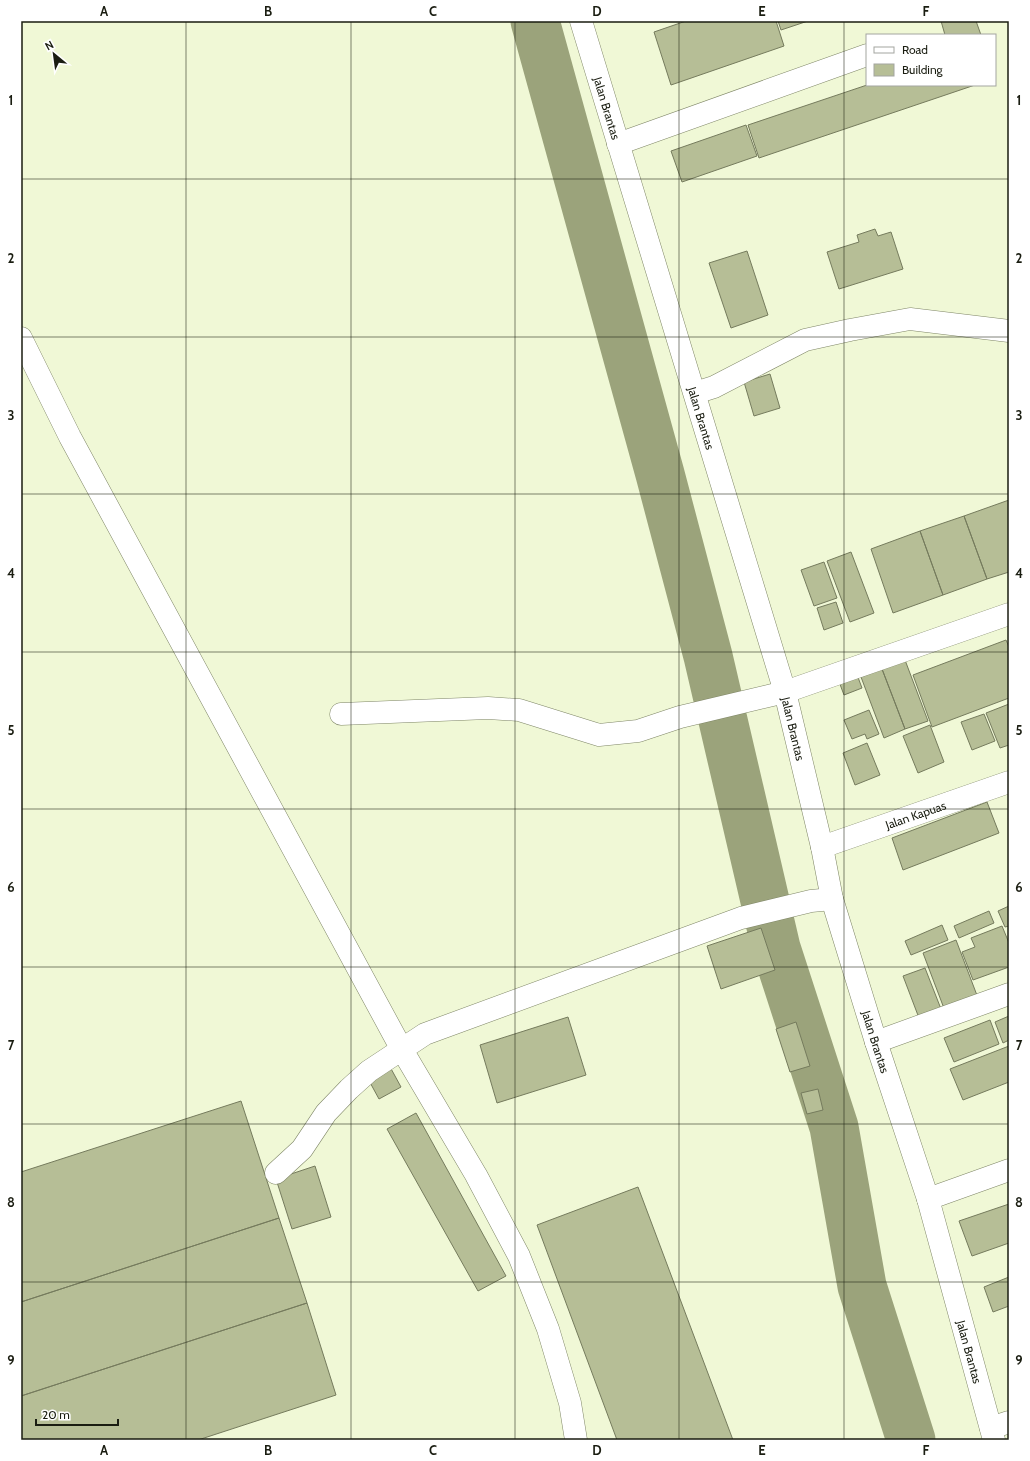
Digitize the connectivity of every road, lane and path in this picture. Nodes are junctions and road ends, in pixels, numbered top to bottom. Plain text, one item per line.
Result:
1 (581, 21) edge
2 (866, 55) edge
3 (618, 144) junction
4 (1009, 331) edge
5 (21, 338) edge
6 (695, 393) junction
7 (1009, 614) edge
8 (785, 692) junction
9 (341, 714) dead end
10 (1009, 782) edge
11 (822, 847) junction
12 (821, 900) junction
13 (1009, 994) edge
14 (876, 1042) junction
15 (401, 1048) junction
16 (1009, 1170) edge
17 (276, 1173) dead end
18 (928, 1199) junction
19 (998, 1430) edge
20 (576, 1440) edge

1 - 3 main road, Jalan Brantas
2 - 3 main road
3 - 6 main road, Jalan Brantas
4 - 6 main road
5 - 15 main road
6 - 8 main road, Jalan Brantas
7 - 8 main road
8 - 9 main road
8 - 11 main road, Jalan Brantas
10 - 11 main road, Jalan Kapuas
11 - 12 main road, Jalan Brantas
12 - 14 main road, Jalan Brantas
12 - 15 main road
13 - 14 main road
14 - 18 main road, Jalan Brantas
15 - 17 main road
15 - 20 main road
16 - 18 main road
18 - 19 main road, Jalan Brantas

